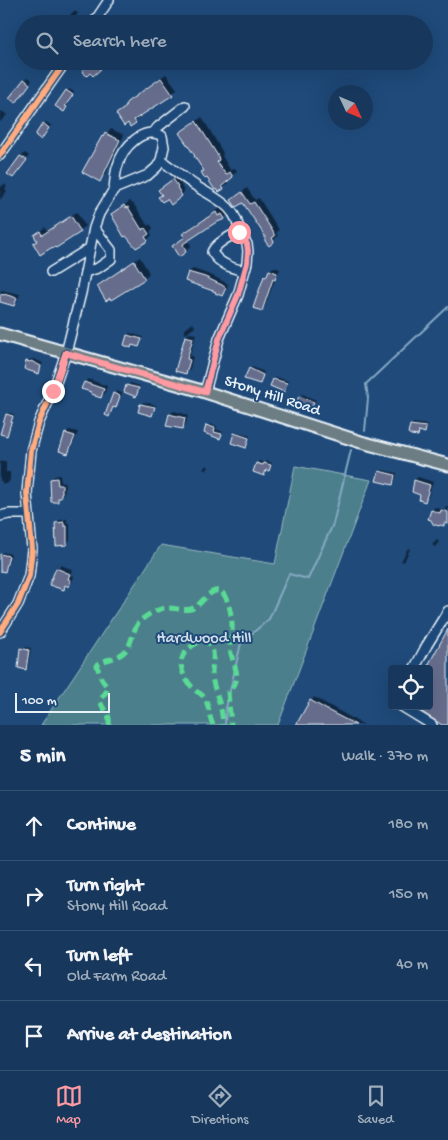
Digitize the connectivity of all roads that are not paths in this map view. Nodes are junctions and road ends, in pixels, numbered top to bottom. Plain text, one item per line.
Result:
1 (109, 0) edge
2 (99, 15) edge
3 (60, 70) edge
4 (185, 106) dead end
5 (153, 132) junction
6 (0, 155) edge
7 (161, 160) junction
8 (114, 189) junction
9 (94, 228) junction
10 (239, 232) junction
11 (90, 248) junction
12 (244, 271) junction
13 (51, 272) dead end
14 (85, 272) junction
15 (0, 334) edge
16 (66, 353) junction
17 (205, 392) junction
18 (448, 465) edge
19 (29, 514) junction
20 (0, 516) edge
21 (448, 611) edge
22 (0, 632) edge
23 (416, 665) edge
24 (408, 710) edge
25 (432, 725) edge

1 - 2 street
3 - 6 street
4 - 5 street
5 - 7 street
5 - 8 street
7 - 8 street
7 - 10 street
8 - 9 street
9 - 11 street
9 - 14 street
10 - 12 street
10 - 12 street
11 - 13 street
11 - 14 street
12 - 17 street
14 - 16 street
15 - 16 main road, Stony Hill Road
16 - 17 main road, Stony Hill Road
16 - 19 street
17 - 18 main road, Stony Hill Road
19 - 20 street
19 - 22 street
21 - 23 street
24 - 25 street

